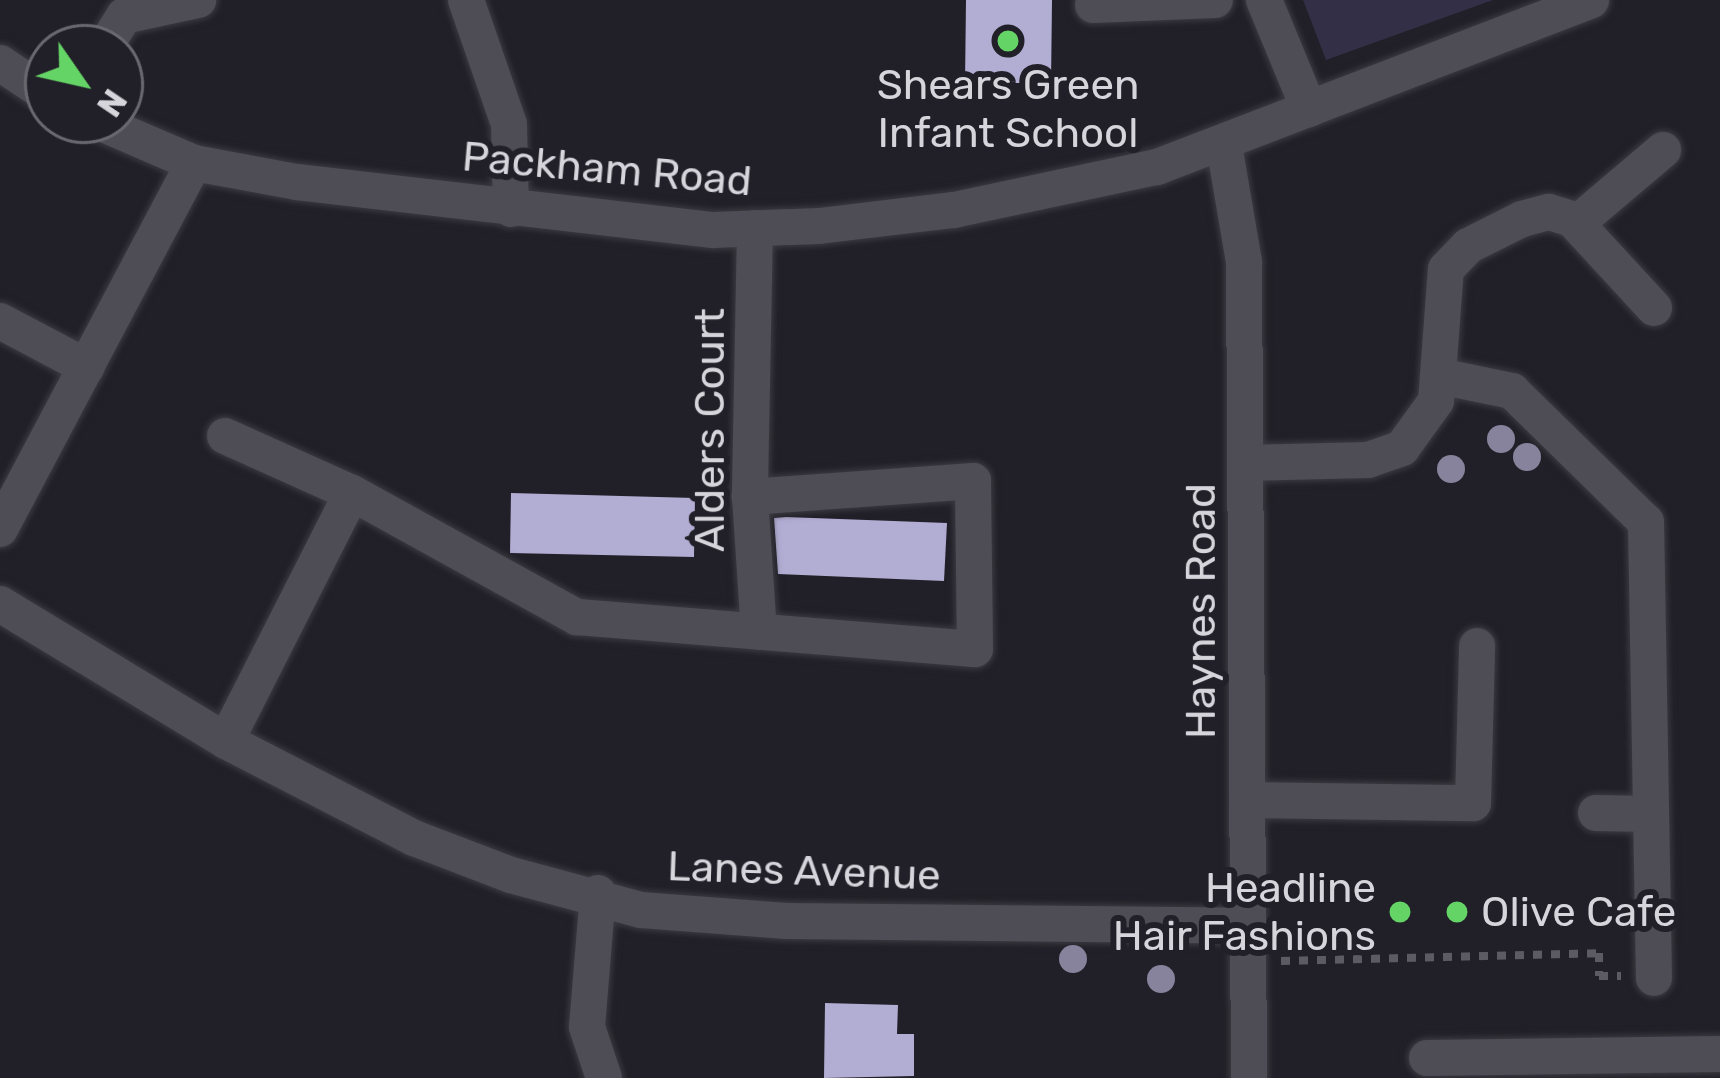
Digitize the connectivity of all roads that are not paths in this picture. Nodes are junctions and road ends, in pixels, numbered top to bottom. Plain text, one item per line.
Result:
1 (198, 0) edge
2 (436, 0) edge
3 (1215, 0) edge
4 (1264, 0) edge
5 (1592, 0) edge
6 (466, 1) edge
7 (1094, 4) dead end
8 (119, 24) edge
9 (1309, 109) junction
10 (144, 142) edge
11 (1224, 146) junction
12 (1664, 150) dead end
13 (194, 164) junction
14 (511, 209) junction
15 (1577, 224) junction
16 (755, 229) junction
17 (1654, 308) dead end
18 (0, 321) edge
19 (87, 367) junction
20 (1439, 376) junction
21 (225, 436) dead end
22 (1245, 463) junction
23 (352, 493) junction
24 (750, 497) junction
25 (0, 530) edge
26 (0, 604) edge
27 (759, 632) junction
28 (1478, 646) dead end
29 (226, 741) junction
30 (1247, 800) junction
31 (1596, 812) dead end
32 (1651, 814) junction
33 (598, 893) junction
34 (1248, 944) junction
35 (1654, 978) road end
36 (1720, 1054) edge
37 (1427, 1058) dead end
38 (1651, 1066) edge
39 (604, 1078) edge
40 (1250, 1078) edge

1 - 8 street
2 - 6 street
3 - 7 street
4 - 9 street
5 - 9 street, Packham Road
6 - 14 street
9 - 11 street, Packham Road
10 - 13 street, Packham Road
11 - 16 street, Packham Road
11 - 22 street, Haynes Road
12 - 15 street
13 - 14 street, Packham Road
13 - 19 street
14 - 16 street, Packham Road
15 - 17 street
15 - 20 street
16 - 24 street, Alders Court
18 - 19 street
19 - 25 street
20 - 22 street
20 - 32 street
21 - 23 street
22 - 30 street, Haynes Road
23 - 27 street
23 - 29 street
24 - 27 street, Alders Court
24 - 27 street
26 - 29 street, Lanes Avenue
28 - 30 street
29 - 33 street, Lanes Avenue
30 - 34 street, Haynes Road
31 - 32 street
32 - 35 street
33 - 34 street, Lanes Avenue
33 - 39 street
34 - 40 street, Haynes Road
36 - 38 street
37 - 38 street

